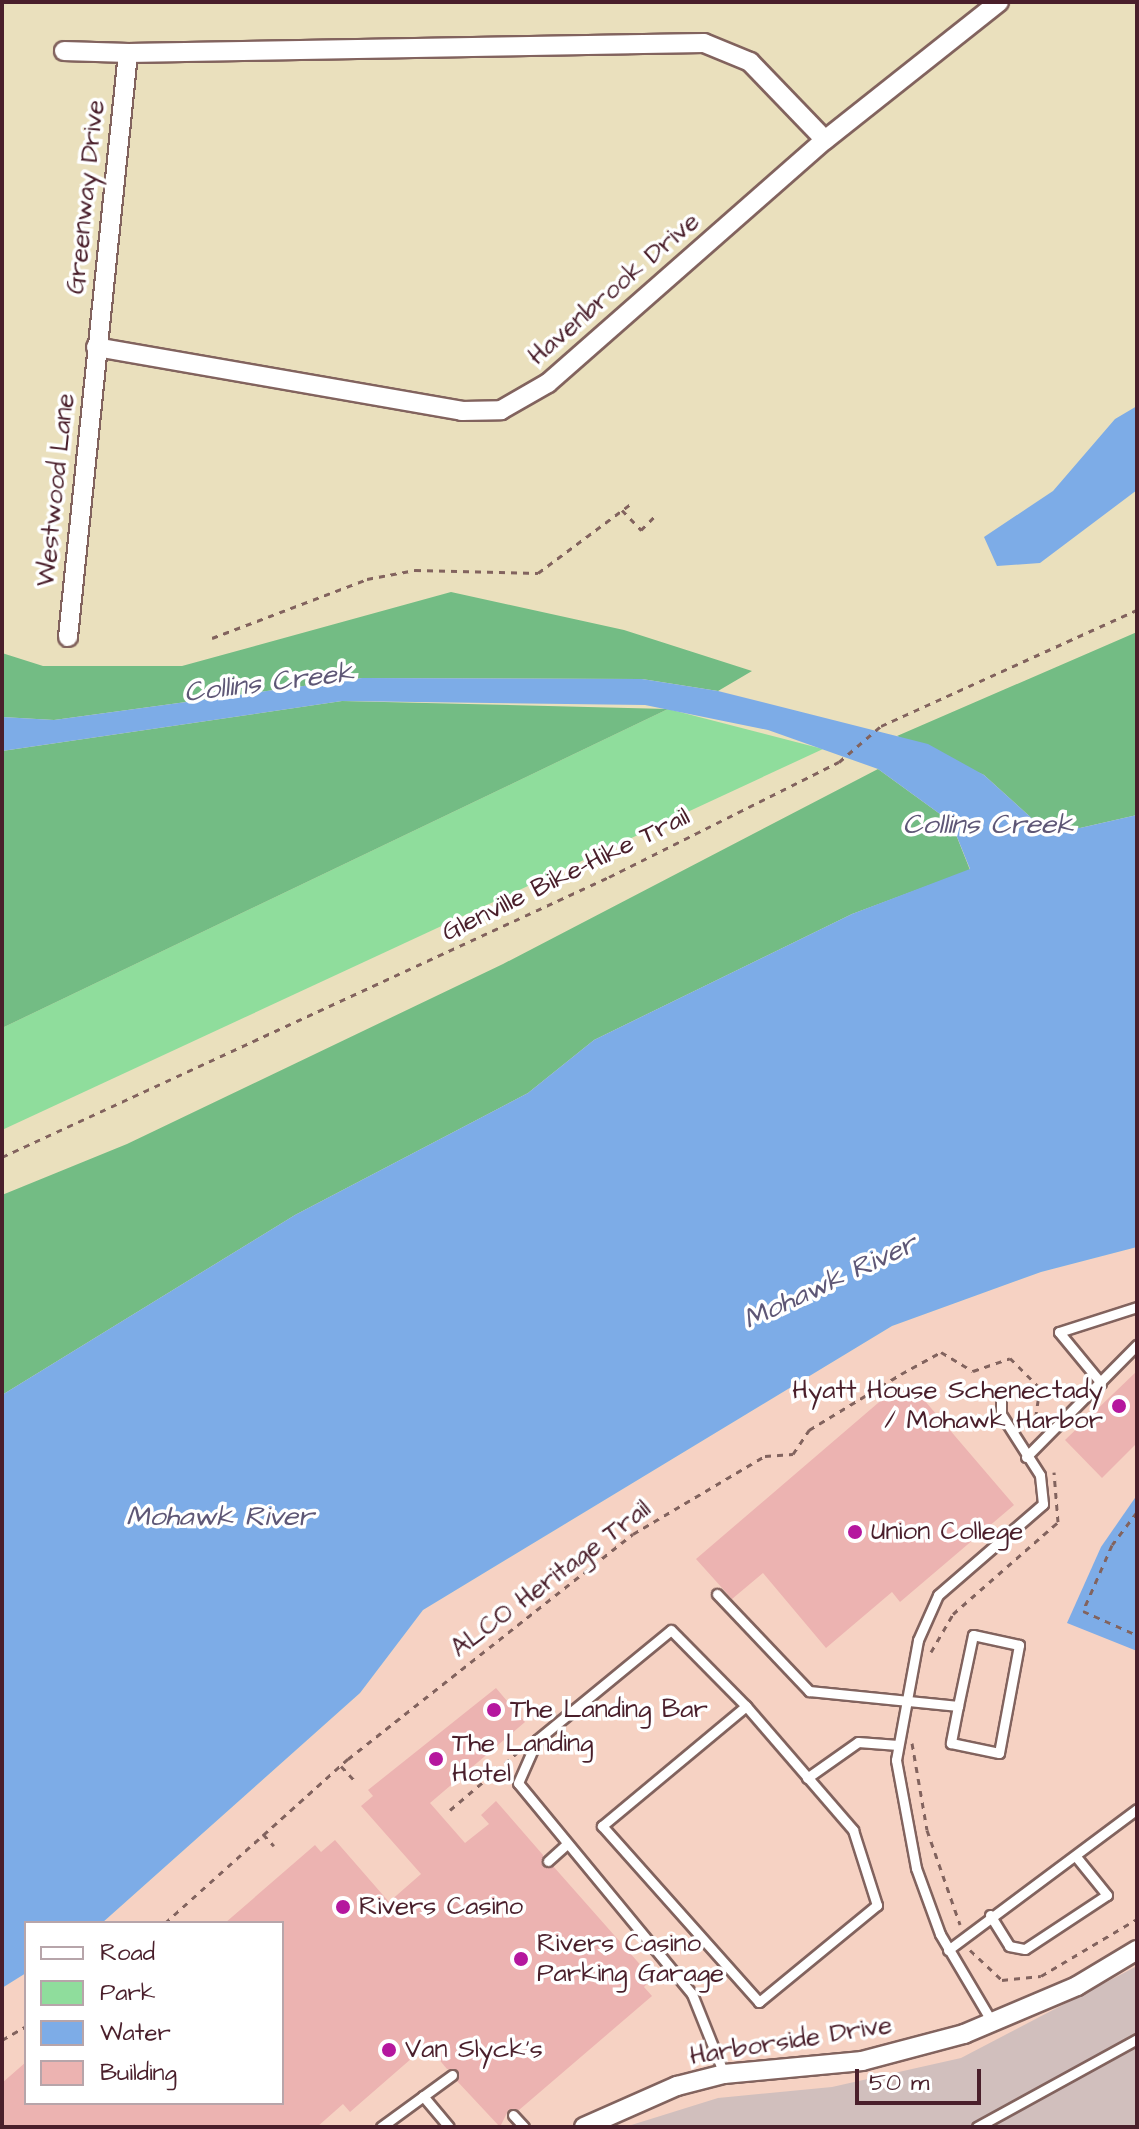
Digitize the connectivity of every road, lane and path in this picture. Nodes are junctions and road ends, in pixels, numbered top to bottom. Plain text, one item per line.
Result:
1 (999, 2) edge
2 (64, 51) dead end
3 (128, 53) junction
4 (825, 140) junction
5 (96, 347) junction
6 (632, 503) dead end
7 (622, 510) junction
8 (656, 515) dead end
9 (1137, 610) edge
10 (68, 637) dead end
11 (212, 638) dead end
12 (2, 1157) edge
13 (1137, 1307) edge
14 (1137, 1345) edge
15 (1101, 1383) junction
16 (1001, 1395) dead end
17 (1039, 1445) junction
18 (1026, 1457) junction
19 (1137, 1512) edge
20 (717, 1594) dead end
21 (1137, 1635) edge
22 (929, 1657) dead end
23 (906, 1697) junction
24 (746, 1706) junction
25 (958, 1706) junction
26 (900, 1727) junction
27 (898, 1745) junction
28 (522, 1748) dead end
29 (341, 1766) junction
30 (807, 1778) junction
31 (357, 1783) dead end
32 (1137, 1809) edge
33 (450, 1810) dead end
34 (263, 1833) junction
35 (566, 1845) junction
36 (274, 1846) dead end
37 (1077, 1858) junction
38 (548, 1861) dead end
39 (990, 1915) junction
40 (1137, 1919) edge
41 (167, 1921) edge
42 (966, 1939) junction
43 (948, 1950) junction
44 (1137, 1950) edge
45 (992, 2022) junction
46 (24, 2027) edge
47 (1137, 2039) edge
48 (2, 2040) edge
49 (724, 2074) junction
50 (452, 2075) dead end
51 (423, 2096) junction
52 (513, 2115) dead end
53 (381, 2127) edge
54 (449, 2127) edge
55 (524, 2127) edge
56 (584, 2127) edge
57 (977, 2127) edge

1 - 4 street, Havenbrook Drive
2 - 3 street
3 - 4 street
3 - 5 street, Greenway Drive
4 - 5 street, Havenbrook Drive
5 - 10 street, Westwood Lane
6 - 7 path
7 - 8 path
7 - 11 path
9 - 12 path, Glenville Bike-Hike Trail
13 - 15 lane
14 - 15 lane
15 - 17 lane
16 - 18 lane
17 - 18 lane
17 - 22 path, ALCO Heritage Trail
17 - 29 path, ALCO Heritage Trail
18 - 23 lane
19 - 21 path
20 - 23 lane
23 - 25 lane
23 - 26 lane
24 - 30 lane
24 - 30 lane
24 - 35 lane
25 - 25 lane
26 - 27 lane
26 - 42 path
27 - 30 lane
27 - 43 lane
28 - 33 path
29 - 31 path
29 - 34 path, ALCO Heritage Trail
32 - 37 lane
34 - 36 path
34 - 41 path, ALCO Heritage Trail
35 - 38 lane
35 - 49 lane
37 - 39 lane
37 - 39 lane
39 - 42 lane
40 - 42 path
42 - 43 lane
43 - 45 lane
44 - 45 street, Harborside Drive
45 - 49 street, Harborside Drive
46 - 48 path
47 - 57 lane
49 - 56 street, Harborside Drive
50 - 51 lane
51 - 53 lane
51 - 54 lane
52 - 55 lane

